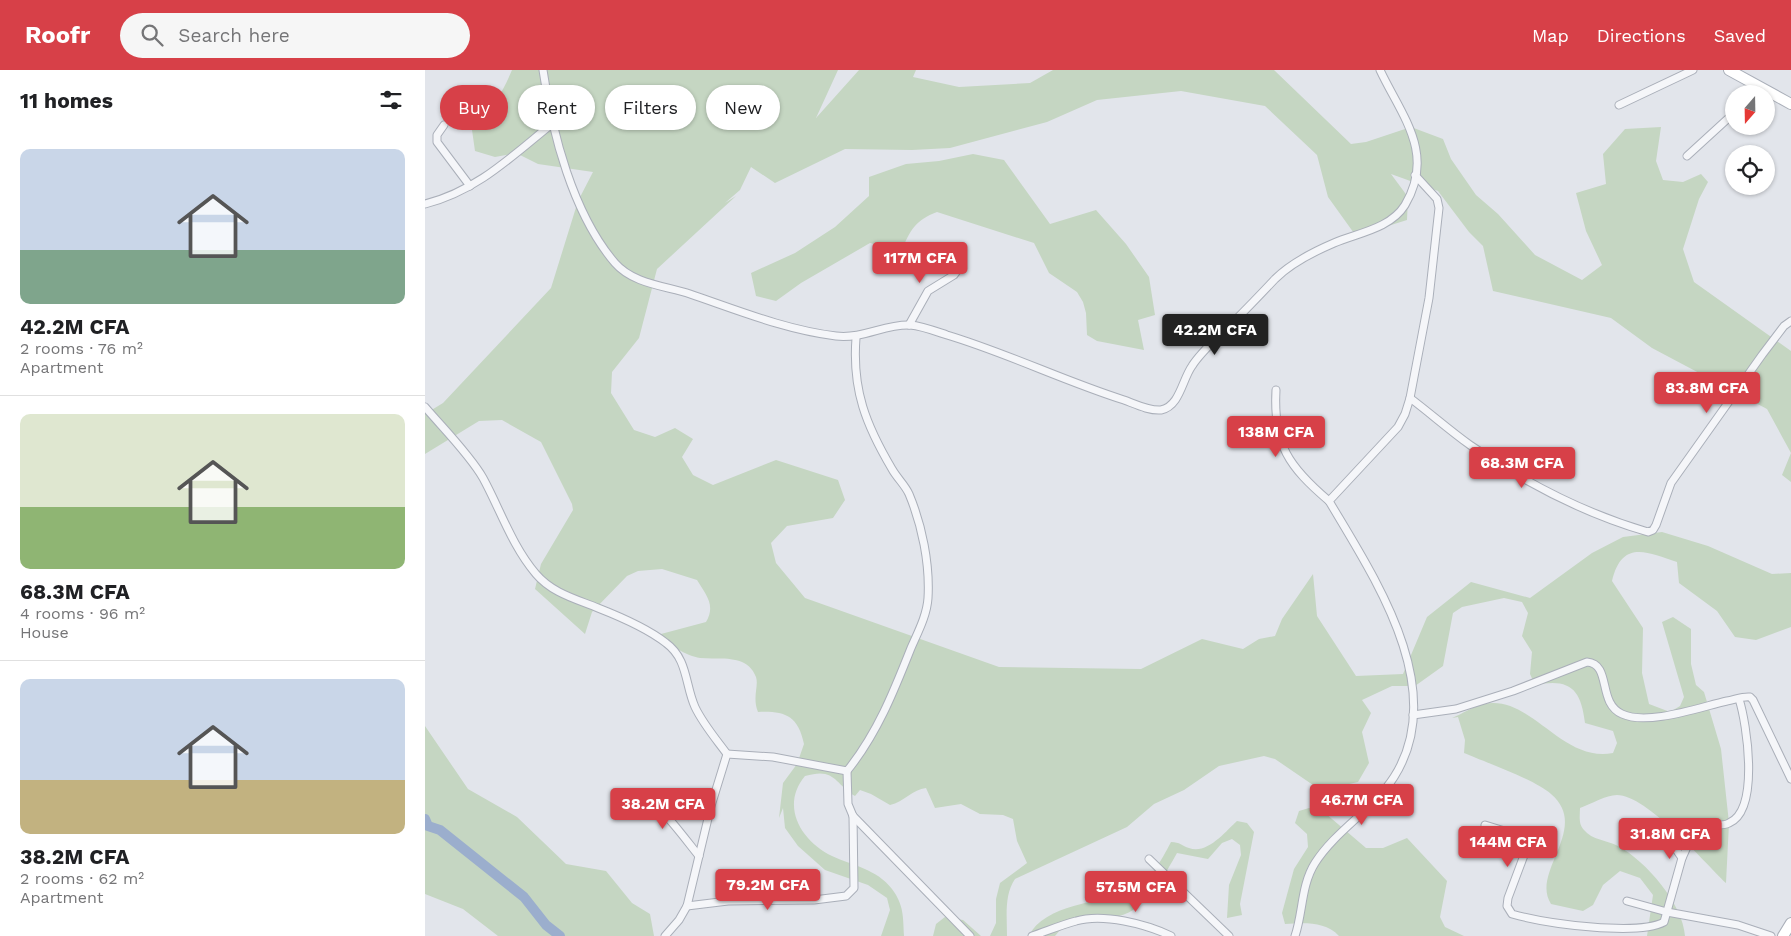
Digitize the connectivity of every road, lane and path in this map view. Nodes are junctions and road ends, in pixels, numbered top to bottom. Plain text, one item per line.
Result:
1 (543, 70) edge
2 (1380, 70) edge
3 (1693, 70) edge
4 (1729, 70) edge
5 (546, 85) edge
6 (1749, 85) edge
7 (1775, 98) edge
8 (1791, 104) edge
9 (1619, 105) dead end
10 (1725, 121) edge
11 (440, 130) edge
12 (544, 130) edge
13 (555, 130) edge
14 (1687, 156) dead end
15 (1415, 175) junction
16 (470, 186) junction
17 (425, 204) edge
18 (949, 252) dead end
19 (1791, 321) edge
20 (909, 325) junction
21 (856, 338) junction
22 (1276, 390) dead end
23 (1410, 398) junction
24 (425, 407) edge
25 (1329, 501) junction
26 (1739, 699) junction
27 (1413, 715) junction
28 (727, 754) junction
29 (847, 771) junction
30 (1791, 779) edge
31 (625, 804) dead end
32 (853, 816) junction
33 (1485, 824) dead end
34 (1630, 825) dead end
35 (699, 856) junction
36 (1683, 858) junction
37 (1149, 859) dead end
38 (1627, 902) dead end
39 (687, 906) junction
40 (1667, 912) junction
41 (1791, 923) edge
42 (665, 936) edge
43 (971, 936) edge
44 (1032, 936) edge
45 (1171, 936) edge
46 (1229, 936) edge
47 (1295, 936) edge
48 (1771, 936) edge
49 (1783, 936) edge

1 - 5 street
2 - 15 street
3 - 9 street
4 - 6 street
7 - 8 street
10 - 14 street
11 - 16 street
12 - 16 street
13 - 21 street
15 - 20 street
15 - 23 street
16 - 17 street
18 - 20 street
19 - 23 street
20 - 21 street
21 - 29 street
22 - 25 street
23 - 25 street
24 - 28 street
25 - 27 street
26 - 27 street
26 - 30 street
26 - 36 street
27 - 47 street
28 - 29 street
28 - 35 street
29 - 32 street
31 - 35 street
32 - 39 street
32 - 43 street
33 - 40 street
34 - 36 street
35 - 39 street
36 - 40 street
37 - 46 street
38 - 40 street
39 - 42 street
40 - 48 street
41 - 49 street
44 - 45 street

